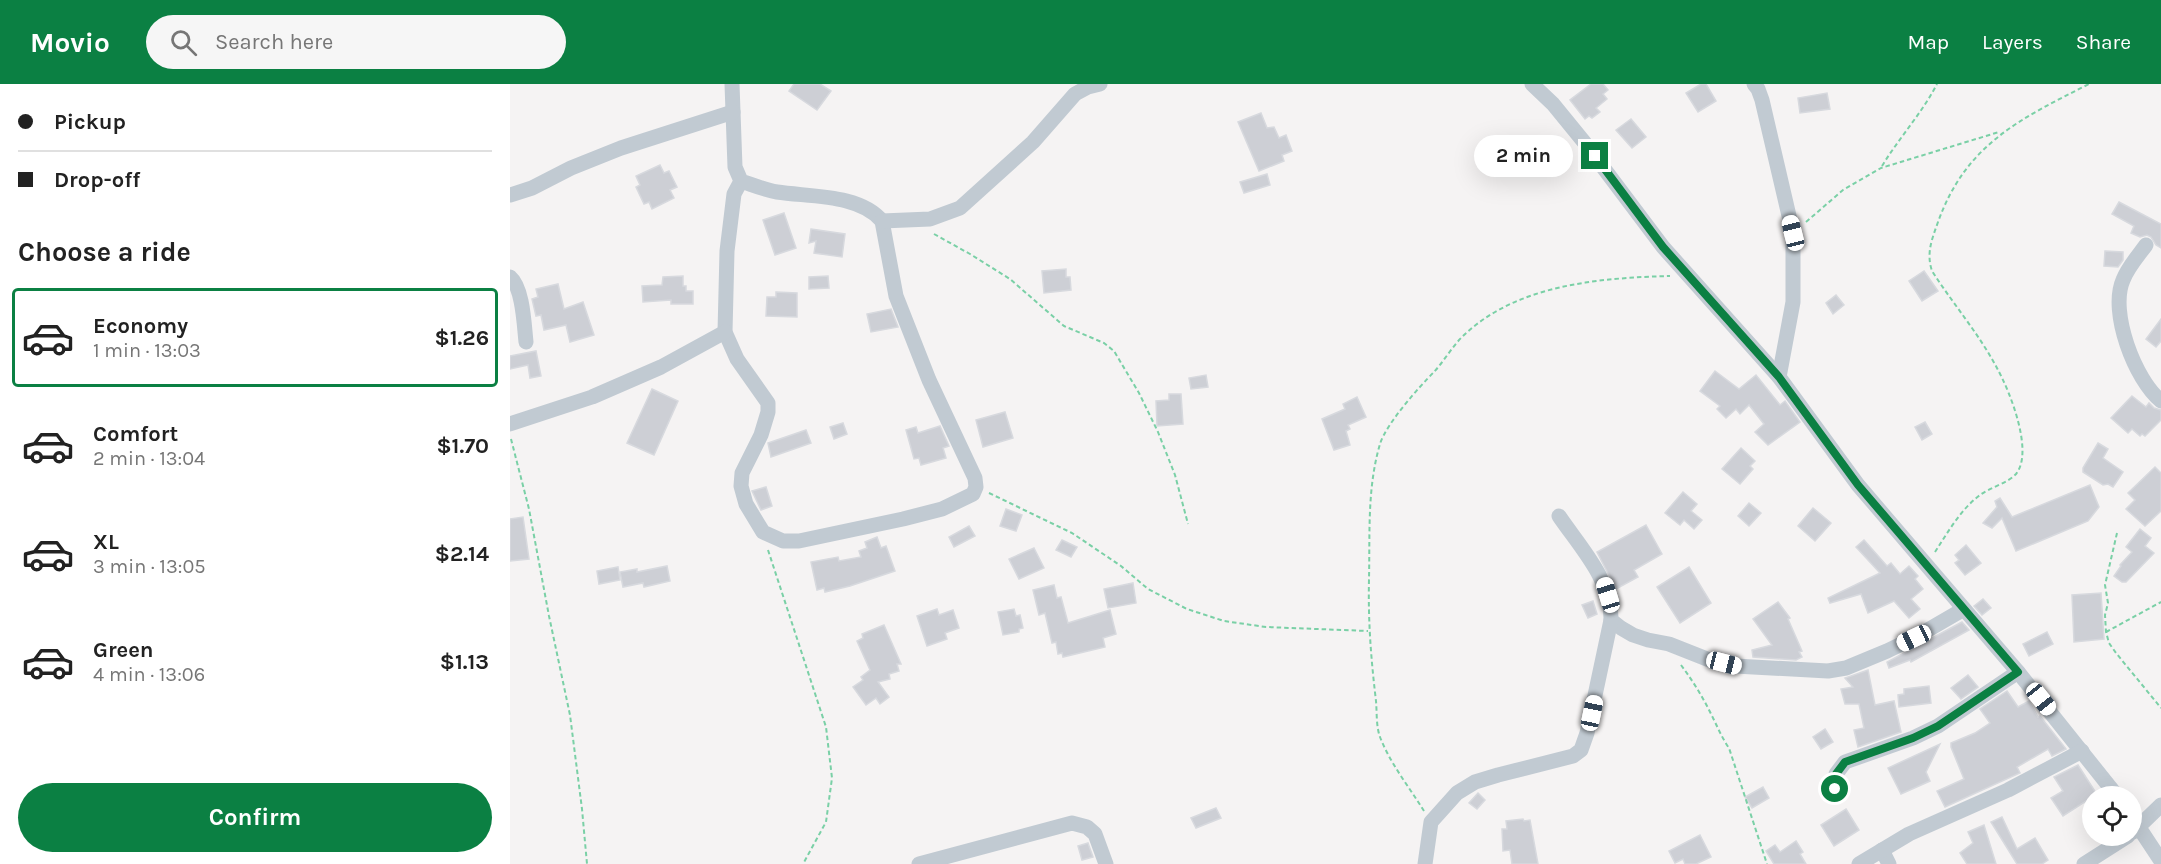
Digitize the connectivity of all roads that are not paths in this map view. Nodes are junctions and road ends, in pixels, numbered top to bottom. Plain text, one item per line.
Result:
1 (732, 84) edge
2 (1100, 84) edge
3 (1532, 84) edge
4 (1754, 84) edge
5 (733, 112) junction
6 (741, 181) junction
7 (510, 195) edge
8 (882, 221) junction
9 (2146, 245) dead end
10 (510, 276) edge
11 (725, 332) junction
12 (526, 342) dead end
13 (1779, 377) junction
14 (2161, 401) edge
15 (510, 424) edge
16 (1559, 516) dead end
17 (1964, 609) junction
18 (1611, 620) junction
19 (2018, 672) junction
20 (2082, 751) junction
21 (2109, 786) edge
22 (1835, 789) dead end
23 (2161, 805) edge
24 (2142, 821) edge
25 (2142, 839) edge
26 (2108, 846) edge
27 (1885, 857) edge
28 (2161, 861) edge
29 (919, 864) edge
30 (1106, 864) edge
31 (1425, 864) edge
32 (1859, 864) edge
33 (2084, 864) edge

1 - 5 street
2 - 8 street
3 - 13 street
4 - 13 street
5 - 6 street
5 - 7 street
6 - 8 street
6 - 11 street
8 - 11 street
9 - 14 street
10 - 12 street
11 - 15 street
13 - 17 street
16 - 18 street
17 - 18 street
17 - 19 street
18 - 31 street
19 - 20 street
19 - 22 street
20 - 21 street
20 - 27 street
23 - 24 street
25 - 28 street
26 - 33 street
27 - 32 street
29 - 30 street

